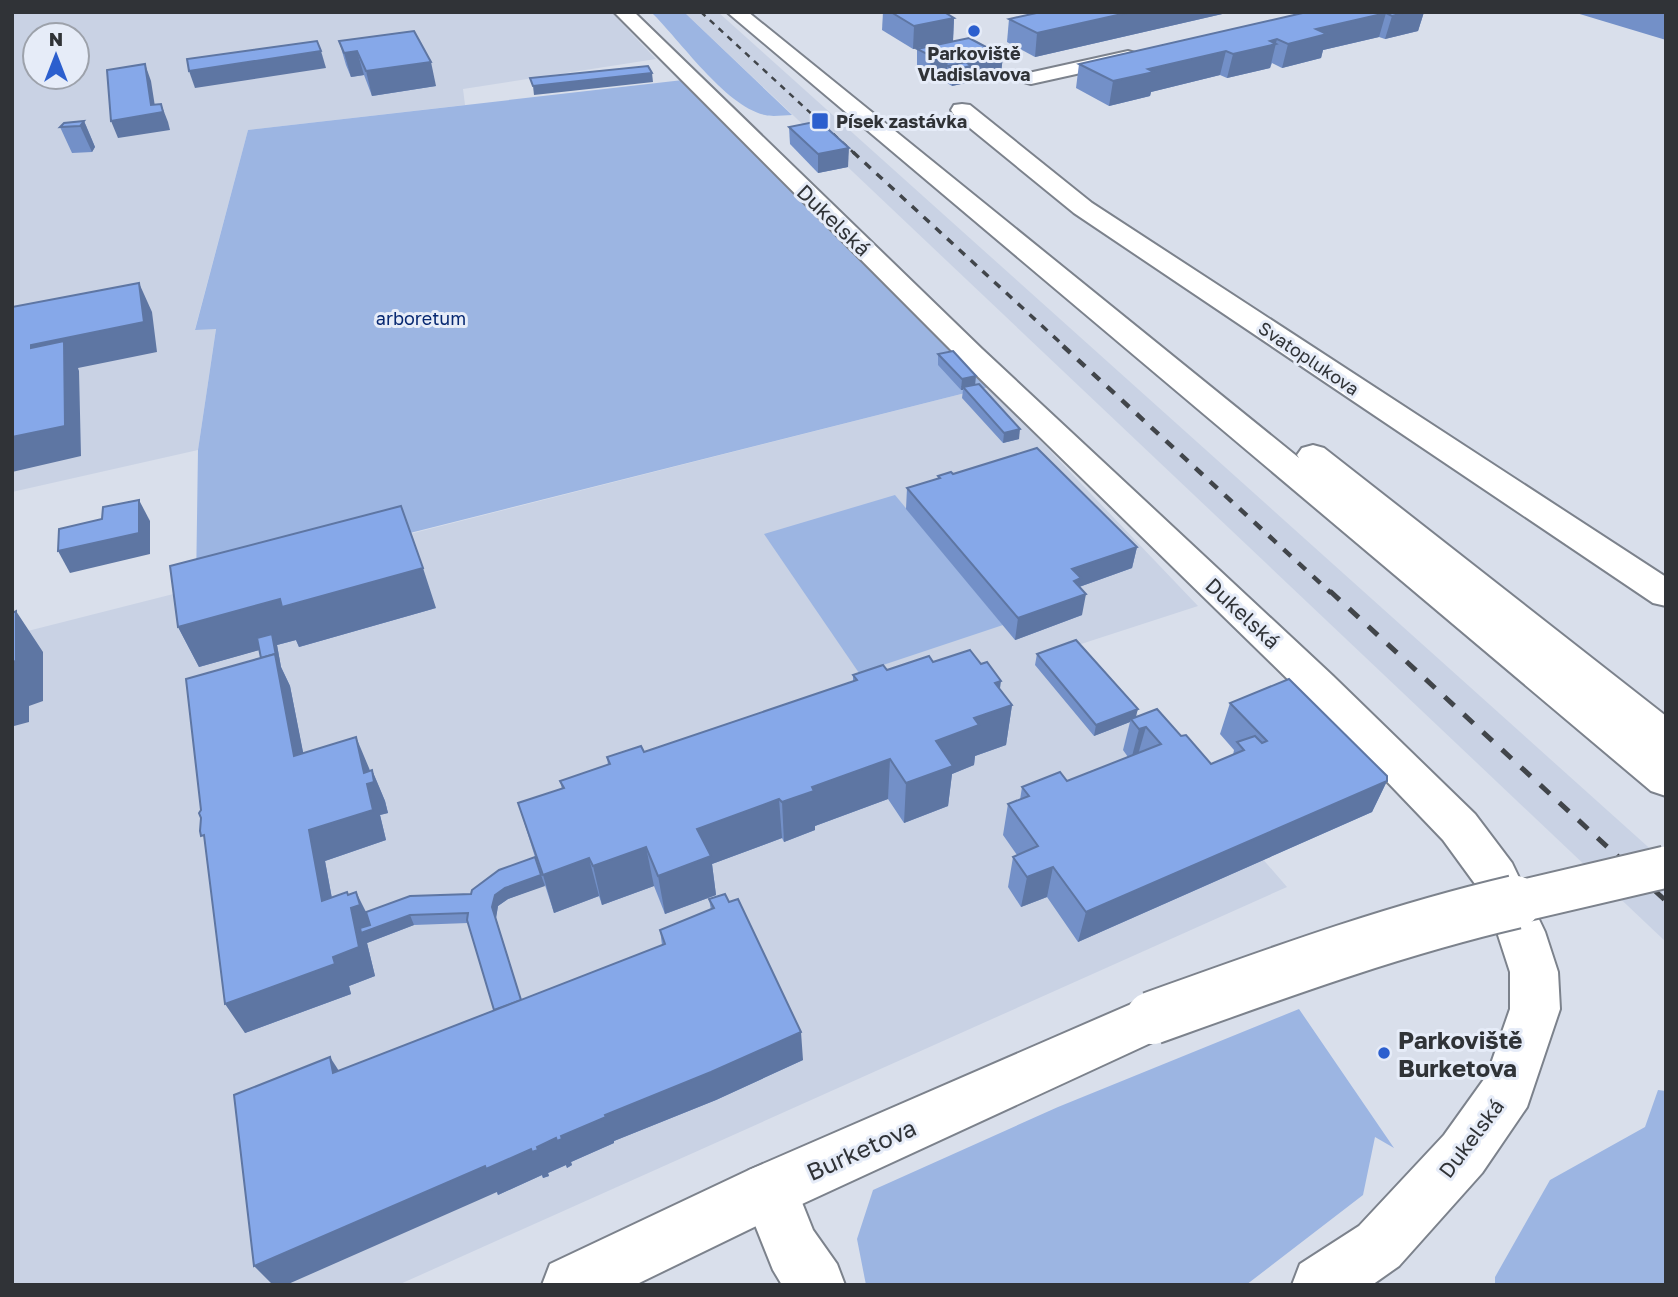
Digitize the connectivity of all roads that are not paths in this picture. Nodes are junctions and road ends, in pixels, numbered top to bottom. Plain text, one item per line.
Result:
1 (622, 12) edge
2 (736, 12) edge
3 (763, 12) edge
4 (1141, 54) edge
5 (1031, 78) dead end
6 (962, 110) dead end
7 (1666, 594) edge
8 (1666, 739) edge
9 (1666, 779) edge
10 (1666, 867) edge
11 (769, 1190) junction
12 (572, 1285) edge
13 (816, 1285) edge
14 (1321, 1285) edge

1 - 14 main road, Dukelská
2 - 9 main road
3 - 8 main road
4 - 5 main road
6 - 7 main road, Svatoplukova
10 - 11 main road, Burketova, bridge
11 - 12 main road, Burketova
11 - 13 main road

